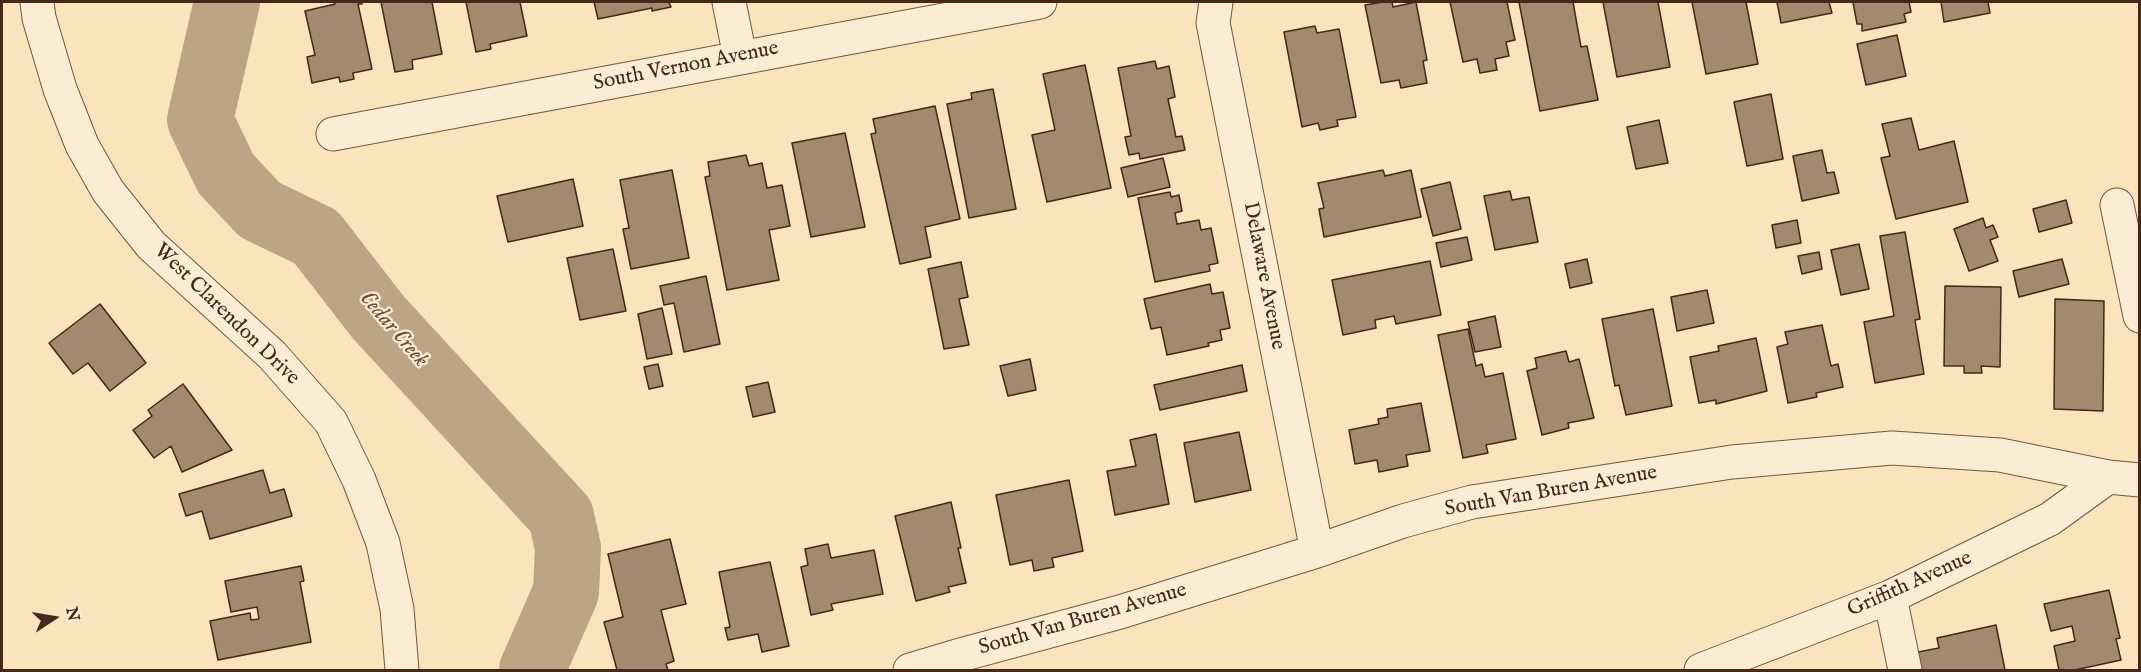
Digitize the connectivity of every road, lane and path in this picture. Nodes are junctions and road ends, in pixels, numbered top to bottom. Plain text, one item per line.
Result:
1 (37, 2) edge
2 (729, 2) edge
3 (1040, 2) edge
4 (1216, 2) edge
5 (740, 57) junction
6 (333, 134) dead end
7 (2117, 205) dead end
8 (2139, 316) edge
9 (2124, 478) edge
10 (1317, 551) junction
11 (1890, 597) junction
12 (958, 663) edge
13 (402, 670) edge
14 (910, 670) edge
15 (1701, 670) edge
16 (1905, 670) edge

1 - 13 street, West Clarendon Drive
2 - 5 street
3 - 5 street, South Vernon Avenue
4 - 10 street, Delaware Avenue
5 - 6 street, South Vernon Avenue
7 - 8 street
9 - 10 street, South Van Buren Avenue
9 - 11 street, Griffith Avenue
10 - 12 street, South Van Buren Avenue
11 - 15 street, Griffith Avenue
11 - 16 street
12 - 14 street, South Van Buren Avenue

